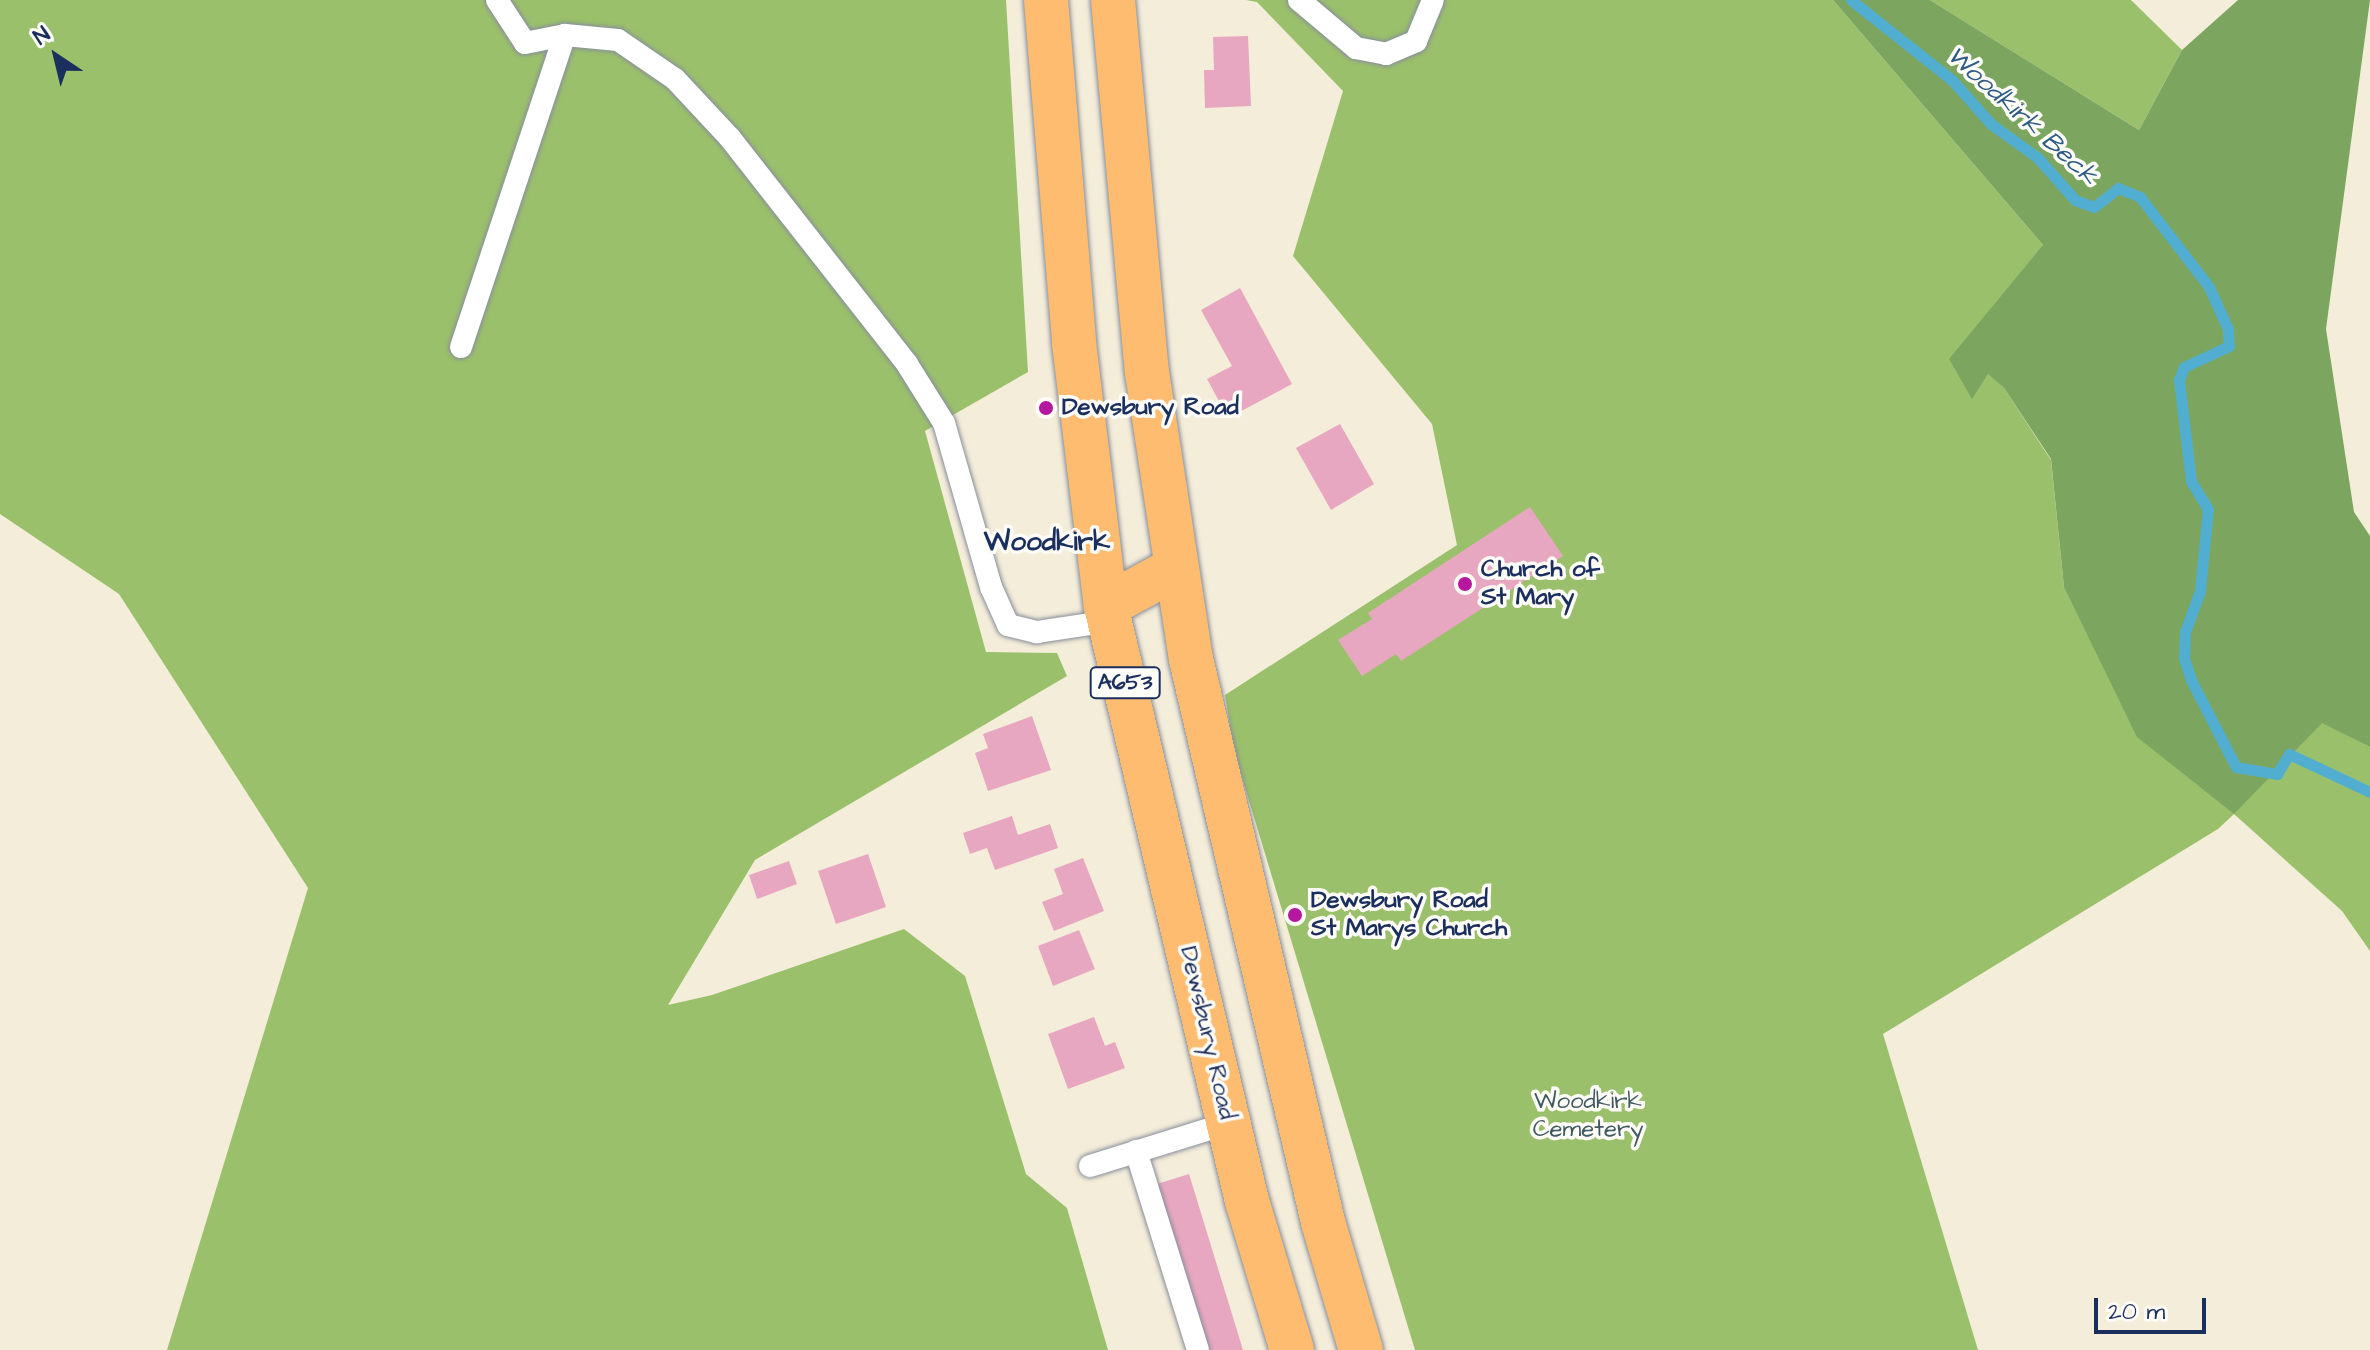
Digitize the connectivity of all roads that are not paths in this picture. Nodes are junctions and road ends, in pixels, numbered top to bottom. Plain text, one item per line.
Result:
1 (497, 0) edge
2 (1046, 0) edge
3 (1113, 0) edge
4 (1299, 0) edge
5 (1433, 0) edge
6 (565, 35) junction
7 (461, 347) dead end
8 (1176, 568) junction
9 (1108, 614) junction
10 (1229, 1123) junction
11 (1136, 1151) junction
12 (1090, 1166) dead end
13 (1198, 1350) edge
14 (1292, 1350) edge
15 (1361, 1350) edge

1 - 6 lane
2 - 9 main road, Dewsbury Road / A653
3 - 8 main road, A653
4 - 5 lane
6 - 7 lane
6 - 9 lane
8 - 9 main road
8 - 15 main road, A653
9 - 10 main road, Dewsbury Road / A653
10 - 11 lane
10 - 14 main road, Dewsbury Road / A653
11 - 12 lane
11 - 13 lane

